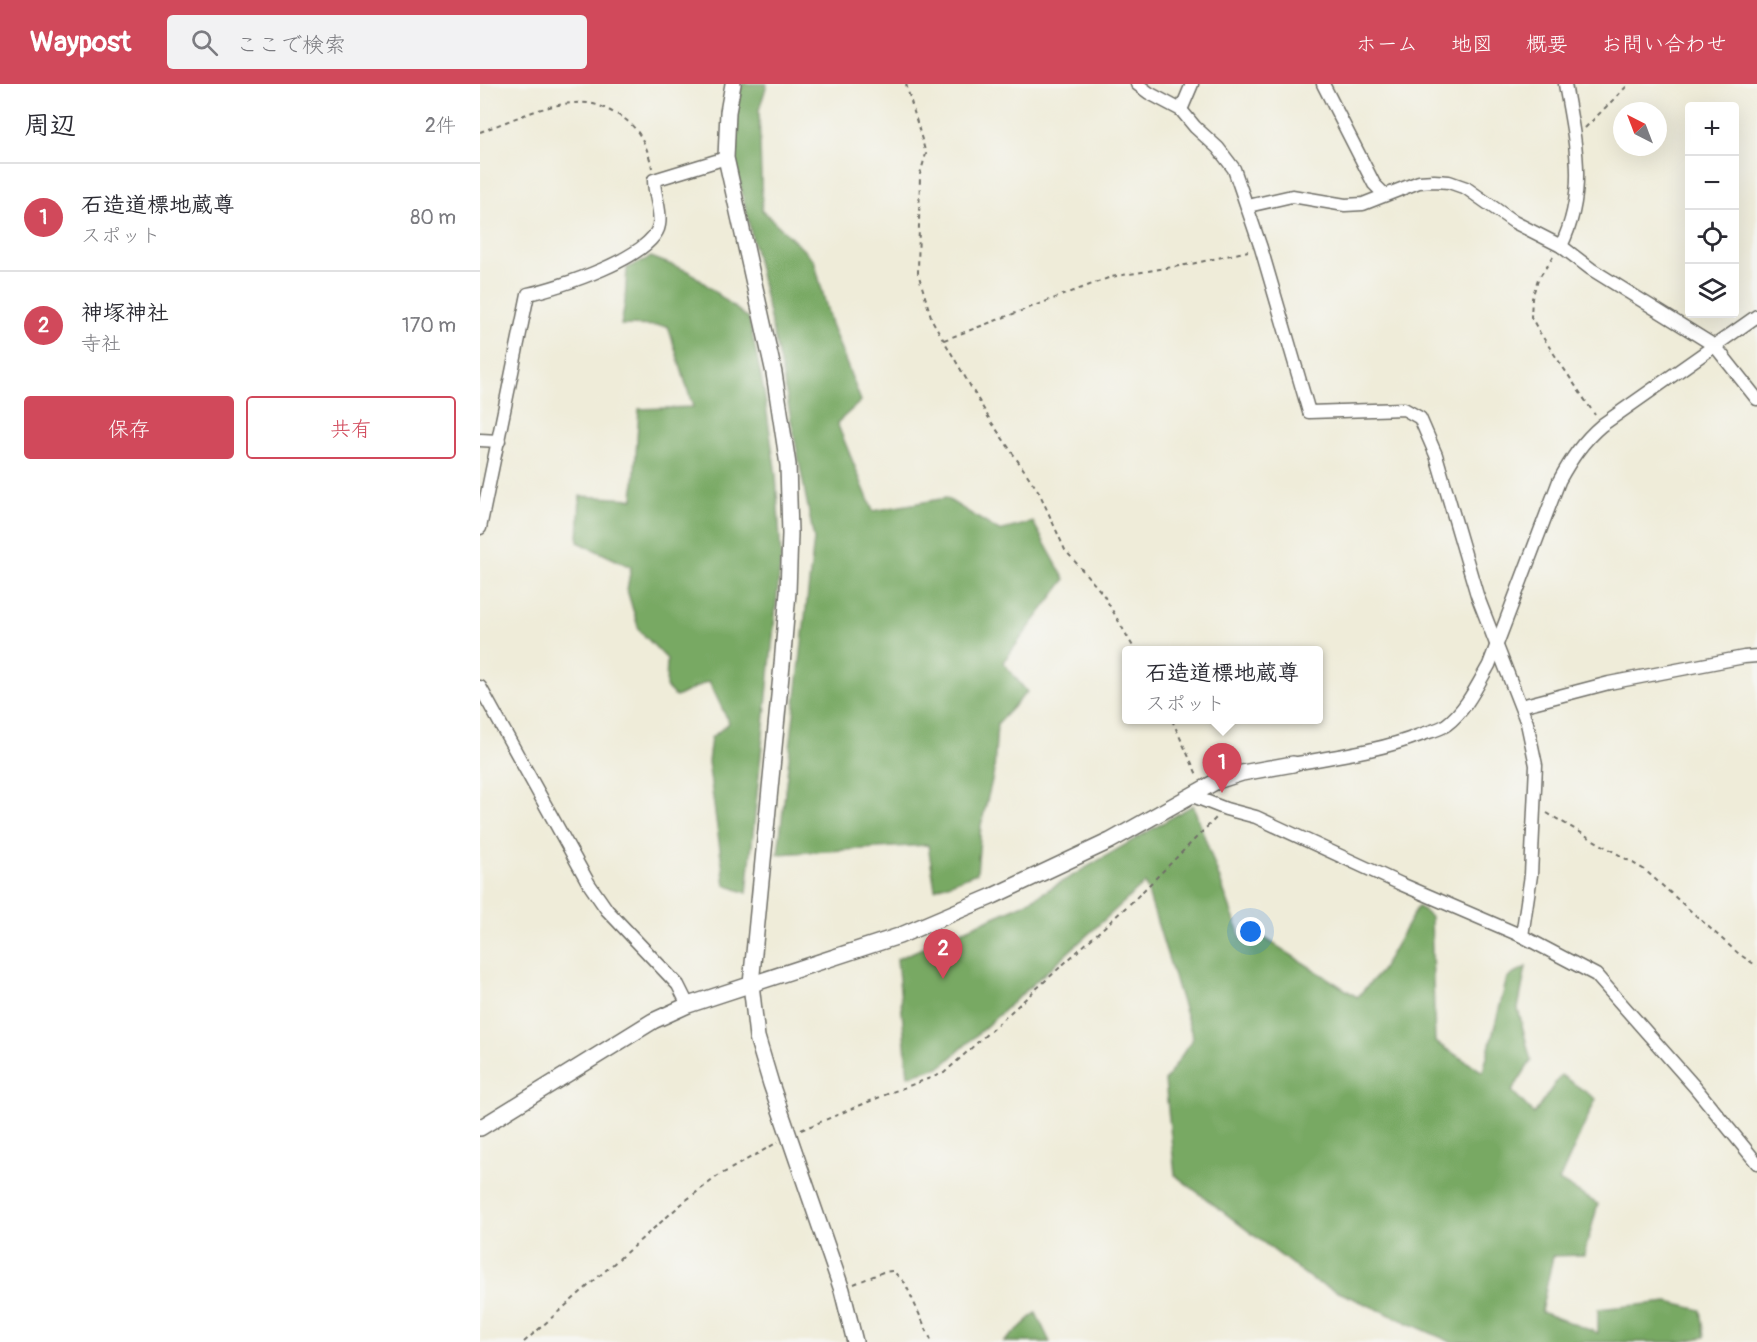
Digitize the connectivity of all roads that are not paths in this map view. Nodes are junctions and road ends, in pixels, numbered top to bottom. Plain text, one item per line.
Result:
1 (733, 84) edge
2 (1137, 84) edge
3 (1192, 84) edge
4 (1323, 84) edge
5 (1565, 84) edge
6 (1181, 110) junction
7 (726, 159) junction
8 (1385, 195) junction
9 (1248, 206) junction
10 (1561, 246) junction
11 (1757, 316) edge
12 (1715, 346) junction
13 (1757, 399) edge
14 (480, 440) edge
15 (499, 441) junction
16 (480, 528) edge
17 (1496, 645) junction
18 (1757, 656) edge
19 (480, 687) edge
20 (1521, 706) junction
21 (1293, 764) joint
22 (1197, 791) junction
23 (1522, 936) junction
24 (751, 984) junction
25 (688, 1005) junction
26 (480, 1128) edge
27 (1757, 1163) edge
28 (855, 1342) edge

1 - 7 street
2 - 6 street
3 - 6 street
4 - 8 street
5 - 10 street
6 - 9 street
7 - 15 street
7 - 24 street
8 - 9 street
8 - 10 street
9 - 17 street
10 - 12 street
11 - 12 street
12 - 13 street
12 - 17 street
14 - 15 street
15 - 16 street
17 - 20 street
17 - 21 street
18 - 20 street
19 - 25 street
20 - 23 street
21 - 22 street
22 - 23 street
22 - 24 street
23 - 27 street
24 - 25 street
24 - 28 street
25 - 26 street

